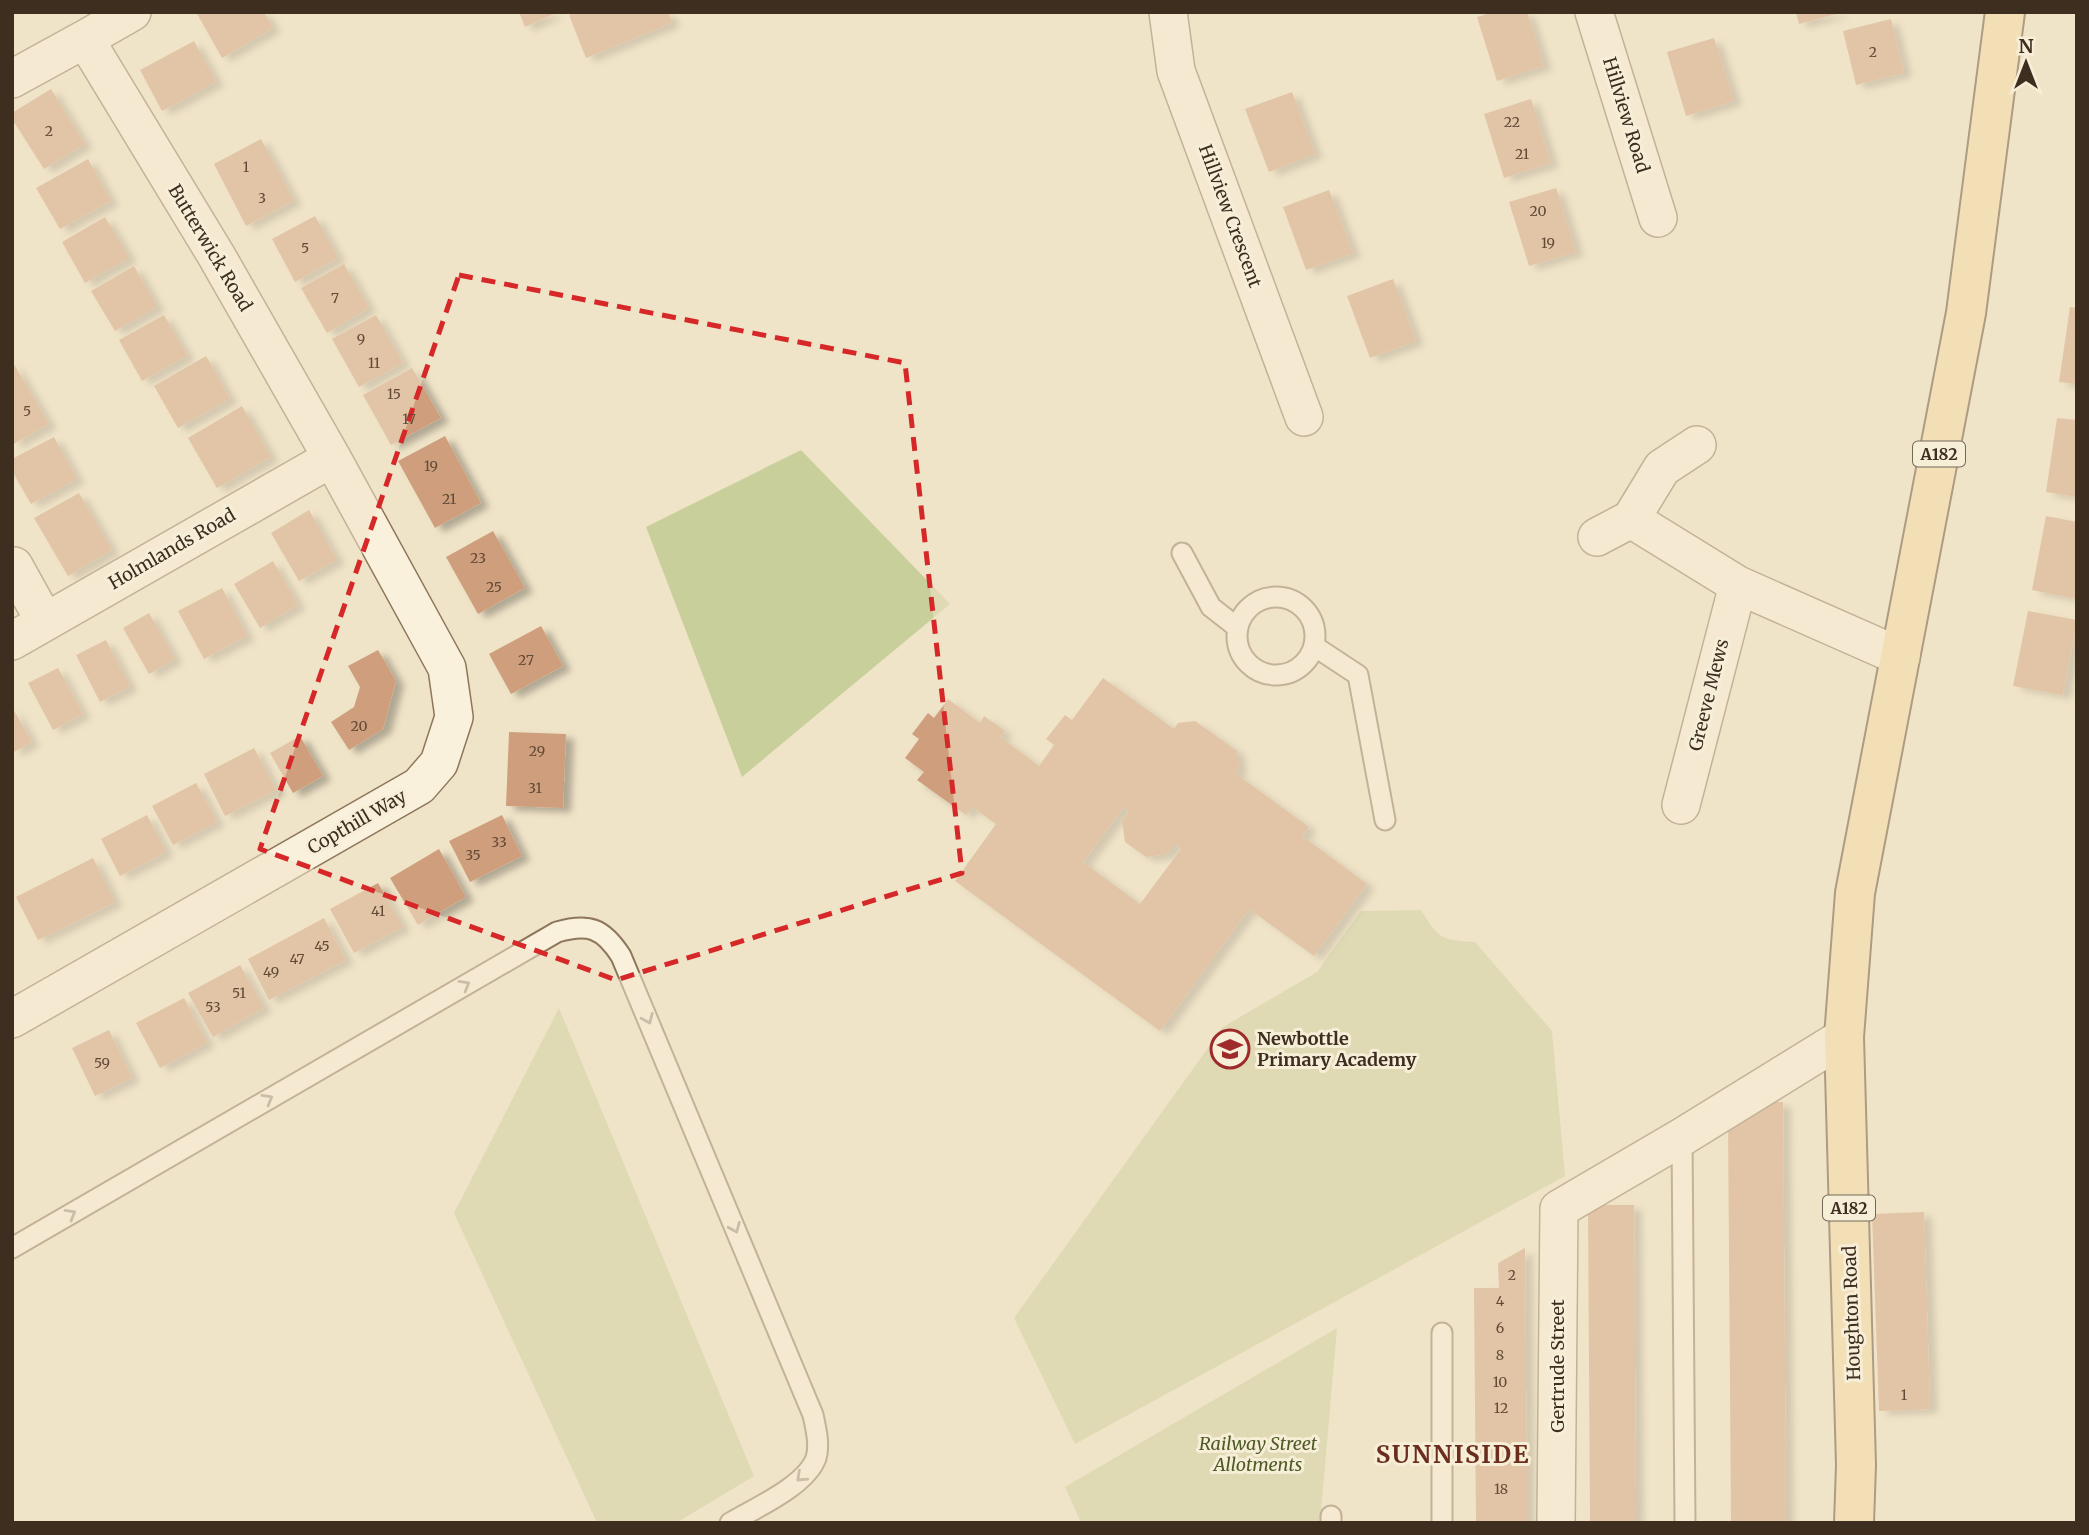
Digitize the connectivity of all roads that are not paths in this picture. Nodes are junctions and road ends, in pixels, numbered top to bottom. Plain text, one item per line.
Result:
1 (132, 12) edge
2 (1168, 12) edge
3 (1594, 12) edge
4 (2005, 12) edge
5 (85, 39) junction
6 (12, 79) edge
7 (1658, 218) dead end
8 (1304, 417) dead end
9 (1697, 445) dead end
10 (332, 458) junction
11 (1631, 519) junction
12 (1597, 537) dead end
13 (1182, 553) dead end
14 (14, 566) edge
15 (1738, 585) junction
16 (45, 622) junction
17 (1238, 628) junction
18 (12, 641) edge
19 (1314, 646) junction
20 (1901, 657) junction
21 (1681, 805) dead end
22 (1385, 820) dead end
23 (12, 1019) edge
24 (1844, 1037) junction
25 (1682, 1137) junction
26 (12, 1248) edge
27 (1442, 1333) dead end
28 (730, 1523) edge
29 (1441, 1523) edge
30 (1556, 1523) edge
31 (1685, 1523) edge
32 (1854, 1523) edge

1 - 5 street
2 - 8 street, Hillview Crescent
3 - 7 street, Hillview Road
4 - 20 main road, A182
5 - 6 street
5 - 10 street, Butterwick Road
9 - 11 street
10 - 16 street, Holmlands Road
10 - 23 street, Copthill Way
11 - 12 street
11 - 15 street
13 - 17 lane
14 - 16 street
15 - 20 street
15 - 21 street, Greeve Mews
16 - 18 street, Holmlands Road
17 - 19 lane
17 - 19 lane
19 - 22 lane
20 - 24 main road, Houghton Road / A182
24 - 25 street
24 - 32 main road, Houghton Road / A182
25 - 30 street, Gertrude Street
25 - 31 lane
26 -> 28 lane
27 - 29 lane

